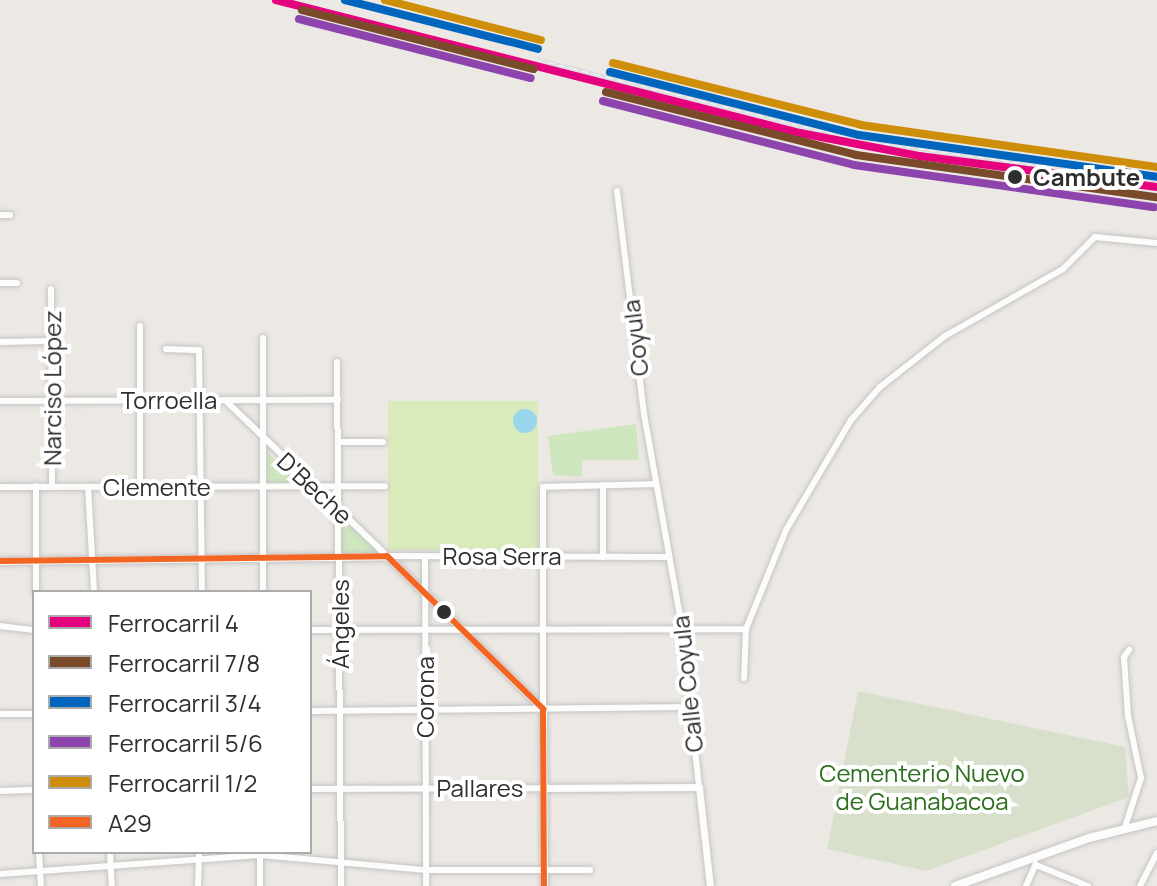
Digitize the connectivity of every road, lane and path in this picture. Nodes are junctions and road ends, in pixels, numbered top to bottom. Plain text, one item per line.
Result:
1 (617, 191) dead end
2 (0, 215) edge
3 (10, 215) dead end
4 (1157, 243) edge
5 (0, 283) edge
6 (17, 283) dead end
7 (51, 289) dead end
8 (140, 326) dead end
9 (263, 338) dead end
10 (51, 341) junction
11 (0, 342) edge
12 (166, 349) dead end
13 (337, 362) dead end
14 (199, 399) junction
15 (140, 400) junction
16 (225, 400) junction
17 (262, 400) junction
18 (338, 400) junction
19 (0, 401) edge
20 (51, 401) junction
21 (261, 437) junction
22 (339, 442) junction
23 (383, 442) dead end
24 (655, 484) junction
25 (603, 485) junction
26 (36, 486) junction
27 (52, 486) junction
28 (385, 486) dead end
29 (0, 487) edge
30 (88, 487) junction
31 (140, 487) junction
32 (201, 487) junction
33 (262, 487) junction
34 (313, 487) junction
35 (339, 487) junction
36 (339, 510) junction
37 (387, 556) junction
38 (425, 556) junction
39 (543, 556) junction
40 (339, 557) junction
41 (603, 557) junction
42 (668, 557) junction
43 (202, 558) junction
44 (264, 558) junction
45 (92, 560) junction
46 (0, 561) edge
47 (36, 561) junction
48 (36, 590) edge
49 (94, 590) edge
50 (202, 590) edge
51 (263, 590) edge
52 (425, 593) junction
53 (0, 626) edge
54 (682, 628) junction
55 (425, 629) junction
56 (462, 629) junction
57 (543, 629) junction
58 (746, 629) junction
59 (32, 630) edge
60 (312, 630) edge
61 (340, 630) junction
62 (1129, 650) dead end
63 (744, 678) dead end
64 (690, 707) junction
65 (543, 709) junction
66 (425, 710) junction
67 (312, 711) edge
68 (340, 711) junction
69 (0, 714) edge
70 (32, 714) edge
71 (699, 787) junction
72 (424, 788) junction
73 (543, 788) junction
74 (312, 789) edge
75 (340, 789) junction
76 (32, 790) edge
77 (0, 791) edge
78 (1157, 821) edge
79 (1125, 827) junction
80 (1157, 853) edge
81 (39, 854) edge
82 (110, 854) edge
83 (230, 854) edge
84 (260, 854) edge
85 (269, 854) edge
86 (199, 855) edge
87 (1034, 861) junction
88 (341, 862) junction
89 (111, 866) junction
90 (426, 870) junction
91 (590, 870) dead end
92 (40, 871) junction
93 (544, 872) junction
94 (0, 874) edge
95 (41, 886) edge
96 (112, 886) edge
97 (198, 886) edge
98 (260, 886) edge
99 (341, 886) edge
100 (426, 886) edge
101 (544, 886) edge
102 (710, 886) edge
103 (955, 886) edge
104 (1026, 886) edge
105 (1088, 886) edge
106 (1140, 886) edge

1 - 24 street, Coyula
2 - 3 street
4 - 58 street
5 - 6 street
7 - 10 street, Narciso López
8 - 15 street
9 - 17 street
10 - 11 street
10 - 20 street, Narciso López
12 - 14 street
13 - 18 street, Ángeles
14 - 15 street, Torroella
14 - 16 street, Torroella
14 - 32 street
15 - 20 street, Torroella
15 - 31 street
16 - 17 street, Torroella
16 - 21 street, D'Beche
17 - 18 street, Torroella
17 - 21 street
18 - 22 street, Ángeles
19 - 20 street, Torroella
20 - 27 street, Narciso López
21 - 33 street
21 - 34 street, D'Beche
22 - 23 street
22 - 35 street, Ángeles
24 - 25 street
24 - 42 street, Calle Coyula
25 - 39 street
25 - 41 street
26 - 27 street, Clemente
26 - 29 street, Clemente
26 - 47 street
27 - 30 street, Clemente
28 - 35 street, Clemente
30 - 31 street, Clemente
30 - 45 street
31 - 32 street, Clemente
32 - 33 street, Clemente
32 - 43 street
33 - 34 street, Clemente
33 - 44 street
34 - 35 street, Clemente
34 - 36 street, D'Beche
35 - 36 street, Ángeles
36 - 37 street, D'Beche
36 - 40 street, Ángeles
37 - 38 street, Rosa Serra
37 - 40 street, Rosa Serra
37 - 52 street, D'Beche
38 - 39 street, Rosa Serra
38 - 52 street, Corona
39 - 41 street, Rosa Serra
39 - 57 street
40 - 44 street, Rosa Serra
40 - 61 street, Ángeles
41 - 42 street, Rosa Serra
42 - 54 street, Calle Coyula
43 - 44 street, Rosa Serra
43 - 45 street, Rosa Serra
43 - 50 street
44 - 51 street
45 - 47 street, Rosa Serra
45 - 49 street
46 - 47 street, Rosa Serra
47 - 48 street
52 - 55 street, Corona
52 - 56 street, D'Beche
53 - 59 street
54 - 57 street
54 - 58 street
54 - 64 street, Calle Coyula
55 - 56 street
55 - 61 street
55 - 66 street, Corona
56 - 57 street
56 - 65 street, D'Beche
57 - 65 street
58 - 63 street
60 - 61 street
61 - 68 street, Ángeles
62 - 79 street
64 - 65 street
64 - 71 street, Calle Coyula
65 - 66 street
65 - 73 street
66 - 68 street
66 - 72 street, Corona
67 - 68 street
68 - 75 street, Ángeles
69 - 70 street
71 - 73 street, Pallares
71 - 102 street, Calle Coyula
72 - 73 street, Pallares
72 - 75 street, Pallares
72 - 90 street, Corona
73 - 93 street
74 - 75 street, Pallares
75 - 88 street, Ángeles
76 - 77 street
78 - 79 main road
79 - 87 main road
80 - 106 street
81 - 92 street
82 - 89 street
83 - 86 street
84 - 98 street
85 - 88 street
86 - 89 street
86 - 97 street
87 - 103 main road
87 - 104 street
87 - 105 street
88 - 90 street
88 - 99 street, Ángeles
89 - 92 street
89 - 96 street
90 - 93 street
90 - 100 street, Corona
91 - 93 street
92 - 94 street
92 - 95 street
93 - 101 street

